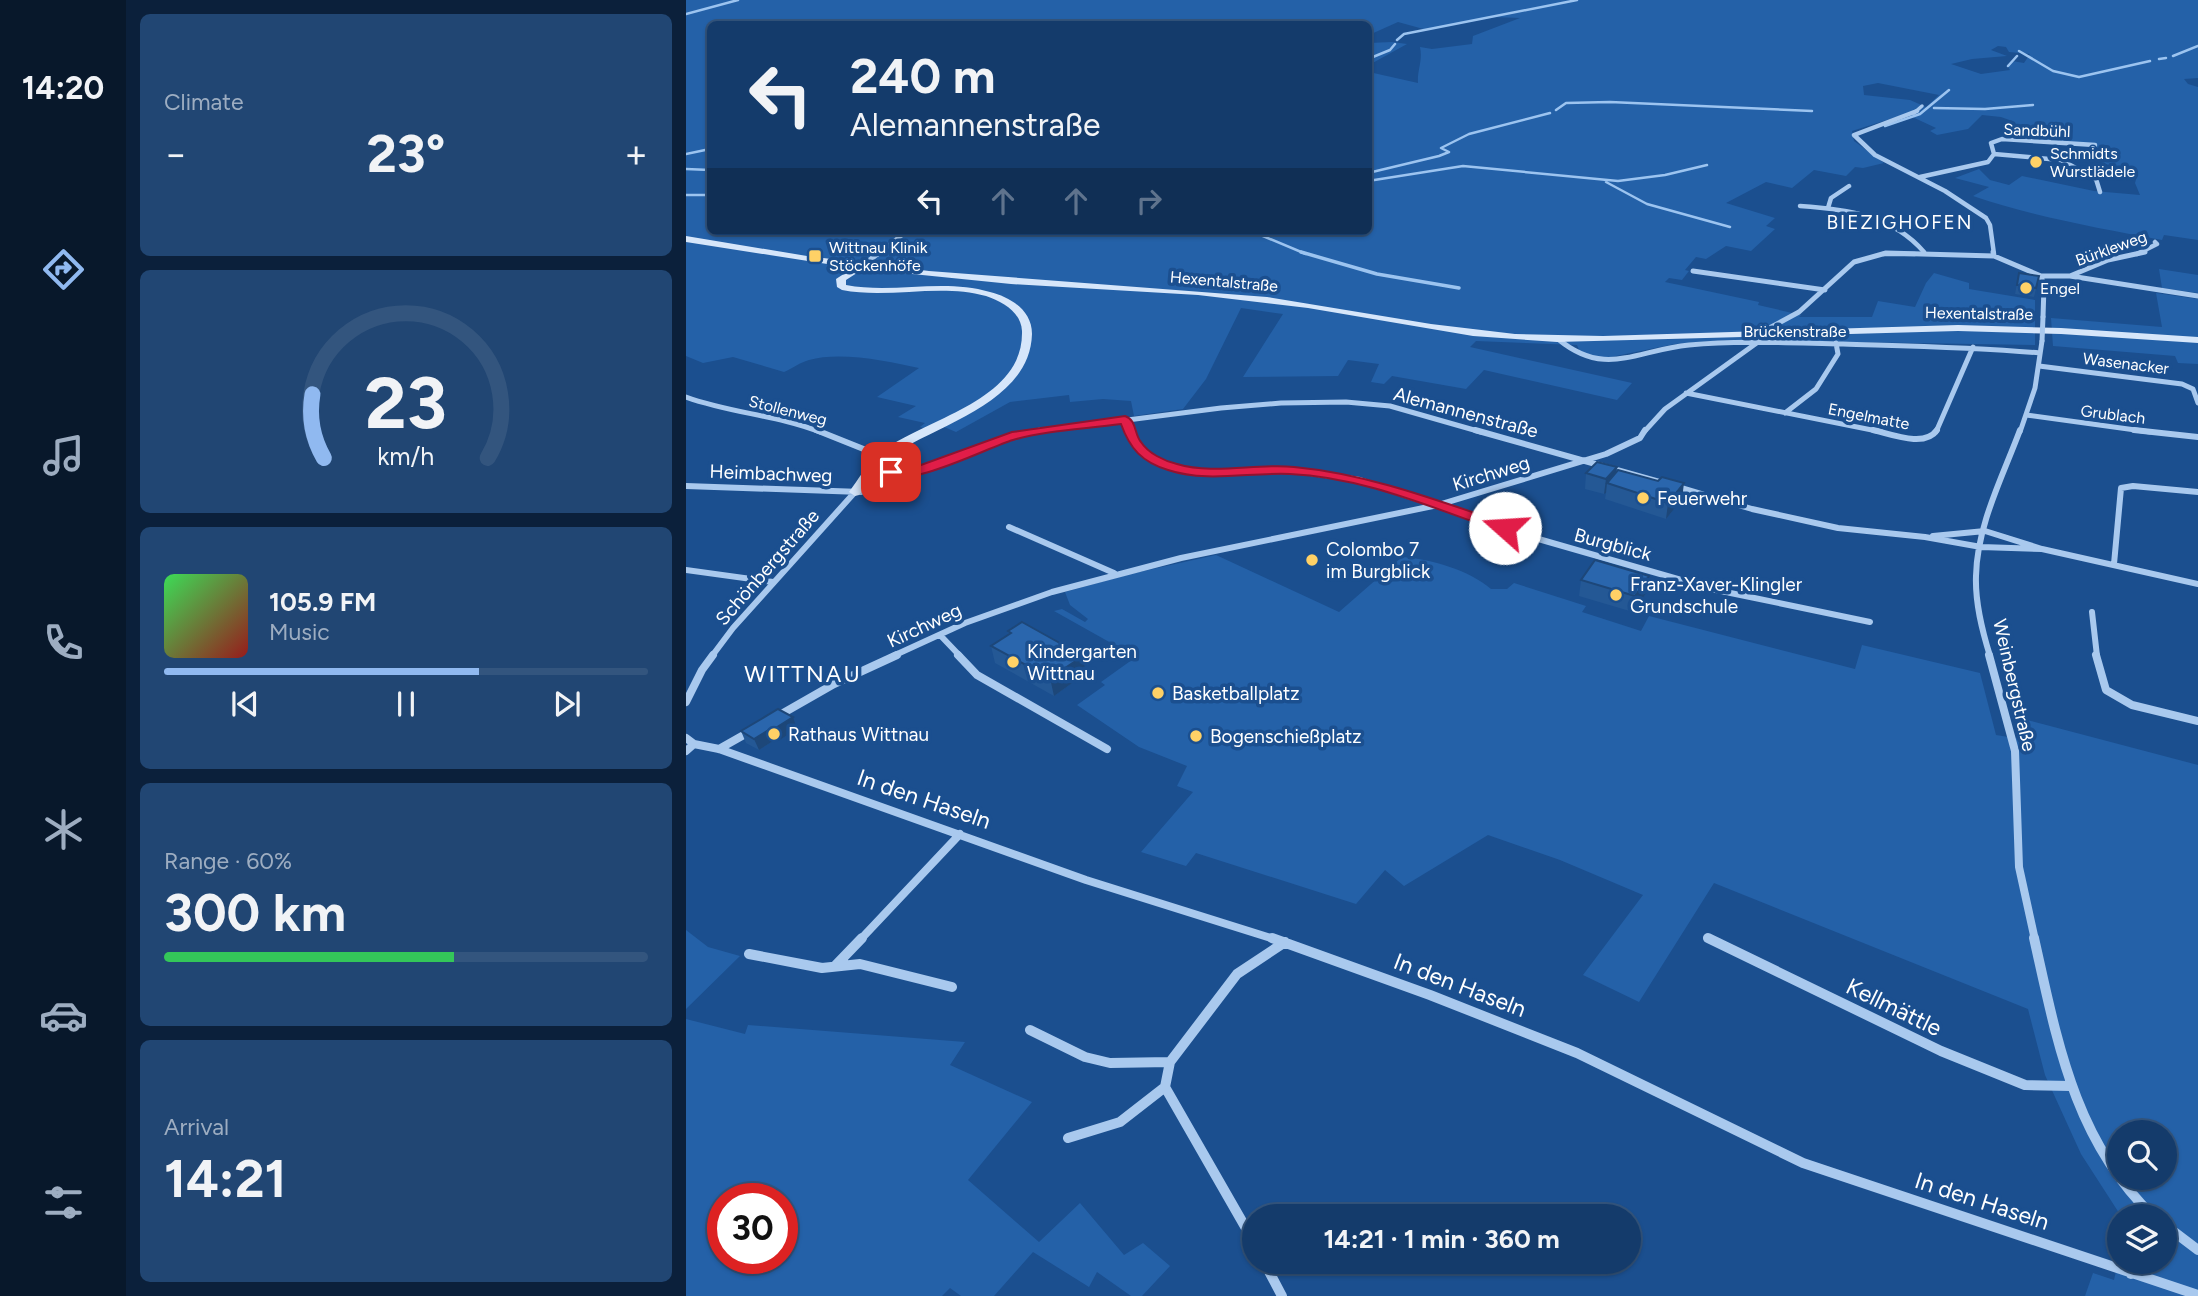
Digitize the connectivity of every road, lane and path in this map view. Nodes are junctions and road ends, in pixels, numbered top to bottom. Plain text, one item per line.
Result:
1 (1922, 106) dead end
2 (2095, 145) dead end
3 (1994, 155) junction
4 (1920, 177) junction
5 (1849, 186) dead end
6 (2100, 192) dead end
7 (1800, 206) dead end
8 (1828, 208) junction
9 (902, 235) edge
10 (686, 239) edge
11 (2155, 242) dead end
12 (1924, 252) junction
13 (1994, 256) junction
14 (862, 266) junction
15 (1693, 271) dead end
16 (2042, 276) junction
17 (2070, 276) junction
18 (1825, 290) junction
19 (2198, 296) edge
20 (1759, 337) junction
21 (1558, 338) junction
22 (2198, 340) edge
23 (1836, 343) junction
24 (1973, 347) junction
25 (2040, 353) junction
26 (2039, 366) junction
27 (1686, 393) junction
28 (686, 397) edge
29 (2198, 403) edge
30 (1785, 413) junction
31 (2026, 415) junction
32 (1125, 420) junction
33 (2198, 437) edge
34 (879, 461) junction
35 (1584, 461) junction
36 (912, 474) junction
37 (686, 486) edge
38 (855, 492) junction
39 (2198, 492) edge
40 (1438, 505) junction
41 (1009, 527) dead end
42 (1985, 531) junction
43 (1925, 537) junction
44 (1981, 547) junction
45 (2042, 549) junction
46 (2114, 564) junction
47 (686, 570) edge
48 (1115, 573) junction
49 (773, 582) junction
50 (2198, 584) edge
51 (2092, 612) dead end
52 (1870, 622) dead end
53 (940, 635) junction
54 (686, 702) edge
55 (774, 718) edge
56 (2198, 721) edge
57 (762, 725) edge
58 (686, 738) edge
59 (694, 744) junction
60 (719, 749) junction
61 (1107, 749) dead end
62 (686, 751) edge
63 (960, 834) junction
64 (1708, 938) dead end
65 (1285, 942) junction
66 (749, 954) dead end
67 (835, 966) junction
68 (952, 986) dead end
69 (1030, 1030) dead end
70 (1170, 1062) junction
71 (1165, 1087) junction
72 (2070, 1087) junction
73 (1068, 1138) dead end
74 (2140, 1204) edge
75 (1242, 1221) edge
76 (2177, 1234) edge
77 (2198, 1251) edge
78 (2107, 1266) edge
79 (1270, 1274) edge
80 (2131, 1274) edge
81 (2198, 1295) edge
82 (1282, 1296) edge

1 - 4 street
2 - 3 street, Sandbühl
3 - 4 street, Sandbühl
3 - 6 street, Sandbühl
4 - 13 street
5 - 8 street
7 - 8 street
8 - 12 street
9 - 14 street
10 - 14 main road, Hexentalstraße
11 - 17 street, Bürkleweg
12 - 13 street, Hexentalstraße
12 - 18 street, Hexentalstraße
13 - 16 street, Hexentalstraße
14 - 21 main road, Hexentalstraße
14 - 34 main road
15 - 18 street
16 - 17 street, Hexentalstraße
16 - 25 street, Weinbergstraße, bridge
17 - 19 street, Hexentalstraße
18 - 20 street, Hexentalstraße
20 - 21 main road, Hexentalstraße
20 - 21 street, Brückenstraße
20 - 22 main road, Hexentalstraße
20 - 23 street, Brückenstraße
20 - 27 street, Kirchweg
23 - 24 street, Brückenstraße
23 - 30 street, Engelmatte
24 - 25 street, Brückenstraße
24 - 30 street, Engelmatte
25 - 26 street, Weinbergstraße
26 - 29 street, Wasenacker
26 - 31 street, Weinbergstraße
27 - 30 street, Engelmatte
27 - 35 street, Kirchweg
28 - 34 street, Stollenweg
31 - 33 street, Grublach
31 - 42 street, Weinbergstraße
32 - 35 street, Alemannenstraße
32 - 36 street, Alemannenstraße
32 - 40 street, Burgblick
34 - 36 street
34 - 38 main road
35 - 40 street, Kirchweg
35 - 43 street, Alemannenstraße
36 - 38 street, Alemannenstraße
37 - 38 street, Heimbachweg
38 - 49 street, Schönbergstraße
39 - 46 street
40 - 48 street, Kirchweg
40 - 52 street, Burgblick
41 - 48 street
42 - 43 street, Alemannenstraße
42 - 44 street, Weinbergstraße
42 - 45 street, Alemannenstraße
43 - 44 street, Alemannenstraße
44 - 45 street, Alemannenstraße
44 - 72 street, Weinbergstraße
45 - 46 street, Alemannenstraße
46 - 50 street, Alemannenstraße
47 - 49 street
48 - 53 street, Kirchweg
49 - 54 street, Schönbergstraße
51 - 56 street
53 - 55 street, Kirchweg
53 - 61 street
57 - 60 street
58 - 59 street
59 - 60 street, In den Haseln
59 - 62 street
60 - 63 street, In den Haseln
63 - 65 street, In den Haseln
63 - 67 street
64 - 72 street, Kellmättle
65 - 70 street
65 - 78 street, In den Haseln
66 - 67 street
67 - 68 street
69 - 70 street
70 - 71 street
71 - 73 street
71 - 75 street
72 - 74 street, Weinbergstraße
76 - 77 street
79 - 82 street
80 - 81 street, In den Haseln

